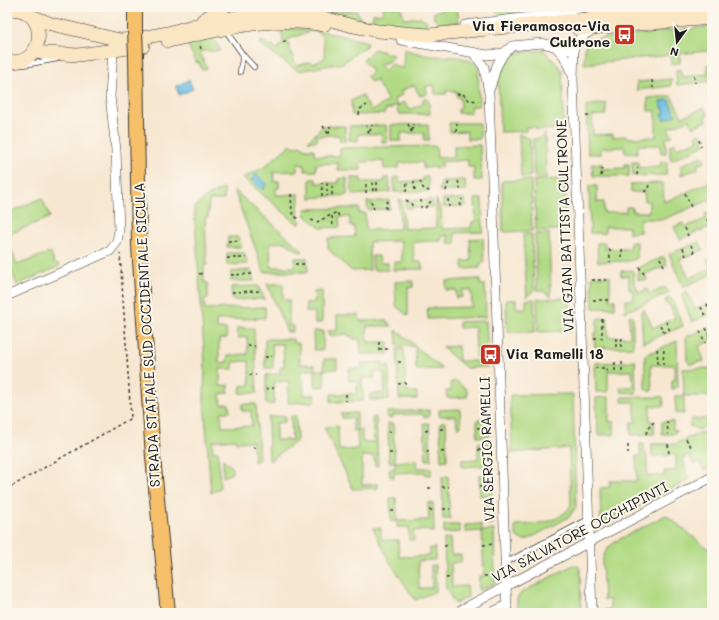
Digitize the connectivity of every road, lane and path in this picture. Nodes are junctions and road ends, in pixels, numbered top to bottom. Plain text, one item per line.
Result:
1 (135, 7) edge
2 (224, 7) edge
3 (584, 7) edge
4 (703, 7) edge
5 (18, 10) edge
6 (252, 11) edge
7 (311, 13) edge
8 (563, 17) junction
9 (712, 18) edge
10 (196, 25) junction
11 (595, 28) junction
12 (225, 29) junction
13 (433, 29) dead end
14 (187, 37) junction
15 (287, 40) dead end
16 (401, 40) junction
17 (284, 42) dead end
18 (556, 47) junction
19 (574, 47) junction
20 (114, 51) junction
21 (33, 52) junction
22 (474, 52) junction
23 (504, 53) junction
24 (78, 55) junction
25 (243, 55) junction
26 (7, 61) edge
27 (7, 67) edge
28 (254, 67) dead end
29 (240, 72) dead end
30 (694, 76) dead end
31 (573, 79) junction
32 (652, 80) dead end
33 (695, 83) dead end
34 (653, 88) dead end
35 (489, 93) junction
36 (457, 94) dead end
37 (479, 102) dead end
38 (367, 105) dead end
39 (359, 115) dead end
40 (586, 116) dead end
41 (592, 116) dead end
42 (457, 123) dead end
43 (408, 124) dead end
44 (413, 124) dead end
45 (366, 125) dead end
46 (372, 125) dead end
47 (323, 126) dead end
48 (330, 126) dead end
49 (456, 132) dead end
50 (699, 140) dead end
51 (701, 147) dead end
52 (638, 168) dead end
53 (602, 169) dead end
54 (601, 176) dead end
55 (637, 176) dead end
56 (458, 180) dead end
57 (414, 181) dead end
58 (420, 181) dead end
59 (449, 181) dead end
60 (366, 182) dead end
61 (372, 182) dead end
62 (377, 182) dead end
63 (407, 182) dead end
64 (322, 183) dead end
65 (327, 183) dead end
66 (332, 183) dead end
67 (649, 184) dead end
68 (415, 191) dead end
69 (429, 191) dead end
70 (446, 191) dead end
71 (461, 191) dead end
72 (373, 192) dead end
73 (377, 192) dead end
74 (406, 192) dead end
75 (644, 192) dead end
76 (366, 193) dead end
77 (684, 193) dead end
78 (292, 194) dead end
79 (332, 195) dead end
80 (322, 196) dead end
81 (327, 196) dead end
82 (448, 199) dead end
83 (462, 199) dead end
84 (389, 200) dead end
85 (406, 200) dead end
86 (421, 200) dead end
87 (432, 200) dead end
88 (371, 201) dead end
89 (460, 206) dead end
90 (449, 207) dead end
91 (692, 207) dead end
92 (413, 208) dead end
93 (421, 208) dead end
94 (425, 208) dead end
95 (386, 209) dead end
96 (374, 210) dead end
97 (332, 216) junction
98 (339, 217) dead end
99 (298, 218) dead end
100 (707, 219) dead end
101 (311, 220) dead end
102 (333, 227) dead end
103 (710, 227) dead end
104 (685, 228) dead end
105 (688, 236) dead end
106 (228, 241) dead end
107 (240, 241) dead end
108 (117, 242) junction
109 (691, 245) dead end
110 (683, 248) dead end
111 (610, 249) dead end
112 (622, 249) dead end
113 (694, 253) dead end
114 (686, 256) dead end
115 (227, 258) dead end
116 (246, 258) dead end
117 (660, 258) dead end
118 (622, 261) dead end
119 (610, 262) dead end
120 (295, 264) dead end
121 (308, 264) dead end
122 (664, 266) dead end
123 (639, 267) dead end
124 (204, 273) dead end
125 (198, 274) dead end
126 (252, 274) dead end
127 (644, 274) dead end
128 (231, 275) dead end
129 (592, 280) dead end
130 (610, 280) dead end
131 (260, 291) dead end
132 (232, 292) dead end
133 (7, 296) edge
134 (593, 300) dead end
135 (610, 300) dead end
136 (707, 304) dead end
137 (701, 307) dead end
138 (712, 313) edge
139 (705, 316) dead end
140 (602, 318) dead end
141 (666, 322) dead end
142 (660, 325) dead end
143 (706, 328) dead end
144 (670, 331) dead end
145 (700, 331) dead end
146 (664, 334) dead end
147 (616, 337) dead end
148 (622, 337) dead end
149 (594, 338) dead end
150 (711, 340) dead end
151 (379, 342) dead end
152 (705, 343) dead end
153 (248, 346) dead end
154 (255, 346) dead end
155 (621, 347) dead end
156 (664, 347) dead end
157 (616, 348) dead end
158 (379, 349) junction
159 (388, 349) dead end
160 (658, 349) dead end
161 (379, 354) dead end
162 (265, 357) dead end
163 (272, 357) dead end
164 (398, 362) dead end
165 (404, 362) dead end
166 (615, 362) dead end
167 (622, 362) dead end
168 (658, 365) dead end
169 (663, 365) dead end
170 (595, 368) dead end
171 (608, 371) dead end
172 (615, 371) dead end
173 (622, 371) dead end
174 (249, 375) dead end
175 (256, 375) dead end
176 (406, 383) dead end
177 (398, 384) dead end
178 (274, 388) dead end
179 (266, 389) dead end
180 (346, 394) dead end
181 (346, 401) dead end
182 (667, 421) dead end
183 (654, 422) dead end
184 (477, 428) dead end
185 (490, 428) dead end
186 (440, 429) dead end
187 (446, 429) dead end
188 (429, 430) dead end
189 (425, 431) dead end
190 (388, 432) dead end
191 (393, 432) dead end
192 (646, 434) dead end
193 (668, 434) dead end
194 (686, 439) dead end
195 (628, 444) dead end
196 (668, 444) dead end
197 (253, 448) dead end
198 (258, 448) dead end
199 (692, 448) dead end
200 (478, 450) dead end
201 (491, 450) dead end
202 (447, 451) dead end
203 (426, 452) dead end
204 (430, 452) dead end
205 (441, 452) dead end
206 (389, 453) dead end
207 (628, 453) dead end
208 (394, 454) dead end
209 (669, 455) dead end
210 (712, 477) edge
211 (492, 486) dead end
212 (442, 487) dead end
213 (448, 487) dead end
214 (479, 487) dead end
215 (428, 488) dead end
216 (432, 488) dead end
217 (7, 489) edge
218 (484, 507) dead end
219 (493, 507) dead end
220 (443, 509) dead end
221 (450, 509) dead end
222 (429, 510) dead end
223 (433, 510) dead end
224 (391, 511) dead end
225 (396, 511) dead end
226 (589, 519) junction
227 (590, 543) junction
228 (494, 544) dead end
229 (450, 545) dead end
230 (483, 545) dead end
231 (444, 546) dead end
232 (505, 563) junction
233 (495, 575) dead end
234 (484, 576) dead end
235 (451, 577) dead end
236 (446, 578) dead end
237 (506, 588) junction
238 (507, 609) edge
239 (461, 610) dead end
240 (168, 613) edge
241 (491, 613) edge
242 (592, 613) edge

1 - 240 main road, STRADA STATALE SUD OCCIDENTALE SICULA, bridge
2 - 10 main road
3 - 8 street
4 - 8 main road
5 - 10 main road
5 - 21 main road
6 - 7 main road
6 - 10 main road
6 - 14 main road
7 - 8 main road
7 - 12 main road
7 - 16 main road
8 - 13 street
9 - 11 main road
11 - 16 main road
11 - 19 street
12 - 14 main road
12 - 25 lane
14 - 20 main road
15 - 17 path
16 - 22 street
18 - 19 street
18 - 23 street
18 - 31 street
19 - 31 street
20 - 24 main road
20 - 108 street
21 - 24 main road
21 - 26 main road
22 - 23 street
22 - 35 street
23 - 35 street
24 - 27 lane
25 - 28 lane
25 - 29 lane
30 - 33 path
31 - 226 street, VIA GIAN BATTISTA CULTRONE
32 - 34 path
35 - 232 street, VIA SERGIO RAMELLI
36 - 37 path
38 - 39 path
40 - 41 path
42 - 49 path
43 - 44 path
45 - 46 path
47 - 48 path
50 - 51 path
52 - 55 path
53 - 54 path
56 - 71 path
57 - 68 path
58 - 69 path
59 - 70 path
60 - 76 path
61 - 72 path
62 - 73 path
63 - 74 path
64 - 80 path
65 - 81 path
66 - 79 path
67 - 75 path
77 - 91 path
78 - 99 path
82 - 90 path
83 - 89 path
84 - 95 path
85 - 92 path
86 - 93 path
87 - 94 path
88 - 96 path
97 - 98 path
97 - 101 path
97 - 102 path
100 - 103 path
104 - 105 path
106 - 107 path
108 - 133 street
108 - 217 path
109 - 113 path
110 - 114 path
111 - 119 path
112 - 118 path
115 - 116 path
117 - 122 path
120 - 121 path
123 - 127 path
124 - 125 path
126 - 128 path
129 - 130 path
131 - 132 path
134 - 135 path
136 - 138 path
137 - 139 path
140 - 149 path
141 - 144 path
142 - 146 path
143 - 150 path
145 - 152 path
147 - 157 path
148 - 155 path
151 - 158 path
153 - 154 path
156 - 169 path
158 - 159 path
158 - 161 path
160 - 168 path
162 - 163 path
164 - 165 path
166 - 172 path
167 - 173 path
170 - 171 path
174 - 175 path
176 - 177 path
178 - 179 path
180 - 181 path
182 - 193 path
183 - 192 path
184 - 185 path
186 - 187 path
188 - 189 path
190 - 191 path
194 - 199 path
195 - 207 path
196 - 209 path
197 - 198 path
200 - 201 path
202 - 205 path
203 - 204 path
206 - 208 path
210 - 227 street, VIA SALVATORE OCCHIPINTI
211 - 214 path
212 - 213 path
215 - 216 path
218 - 219 path
220 - 221 path
222 - 223 path
224 - 225 path
226 - 227 street, VIA GIAN BATTISTA CULTRONE
226 - 232 lane
227 - 237 street, VIA SALVATORE OCCHIPINTI
227 - 242 street, VIA GIAN BATTISTA CULTRONE
228 - 230 path
229 - 231 path
232 - 237 street, VIA SERGIO RAMELLI
233 - 234 path
235 - 236 path
237 - 238 street, VIA SERGIO RAMELLI
237 - 239 street, VIA SALVATORE OCCHIPINTI
238 - 241 street

